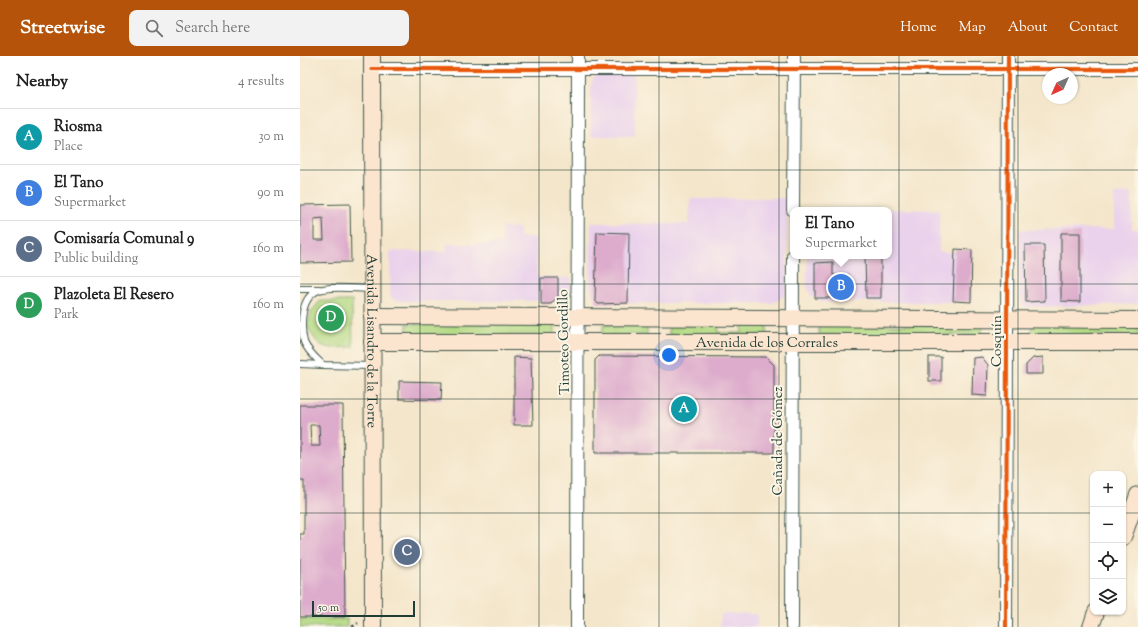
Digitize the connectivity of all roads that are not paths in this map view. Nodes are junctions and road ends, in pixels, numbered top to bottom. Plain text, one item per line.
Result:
1 (578, 56) edge
2 (794, 56) edge
3 (1008, 56) edge
4 (372, 63) edge
5 (578, 69) junction
6 (794, 69) junction
7 (1138, 69) edge
8 (1008, 70) junction
9 (793, 207) edge
10 (793, 259) edge
11 (323, 288) junction
12 (300, 289) edge
13 (372, 289) junction
14 (372, 316) junction
15 (577, 318) junction
16 (793, 318) junction
17 (1007, 319) junction
18 (1138, 320) edge
19 (578, 341) junction
20 (372, 342) junction
21 (1008, 342) junction
22 (1138, 342) edge
23 (793, 343) junction
24 (300, 364) edge
25 (323, 365) junction
26 (372, 366) junction
27 (1138, 495) edge
28 (1126, 529) edge
29 (1095, 615) edge
30 (373, 627) edge
31 (578, 627) edge
32 (792, 627) edge
33 (1006, 627) edge
34 (1091, 627) edge

1 - 5 street, Timoteo Gordillo
2 - 6 street
3 - 8 street, Cosquín
4 - 5 street
4 - 13 main road, Avenida Lisandro de la Torre
5 - 6 street
5 - 15 street, Timoteo Gordillo
6 - 8 street
6 - 9 street
7 - 8 street
8 - 17 street, Cosquín
10 - 16 street, Cañada de Gómez
11 - 12 lane
11 - 13 lane
11 - 25 lane
13 - 14 main road, Avenida Lisandro de la Torre
14 - 15 main road, Avenida de los Corrales
14 - 20 main road, Avenida Lisandro de la Torre
15 - 16 main road, Avenida de los Corrales
15 - 19 street, Timoteo Gordillo
16 - 17 main road, Avenida de los Corrales
16 - 23 street, Cañada de Gómez
17 - 18 main road, Avenida de los Corrales
17 - 21 street, Cosquín
19 - 20 main road, Avenida de los Corrales
19 - 23 main road, Avenida de los Corrales
19 - 31 street, Timoteo Gordillo
20 - 26 main road, Avenida Lisandro de la Torre
21 - 22 main road, Avenida de los Corrales
21 - 23 main road, Avenida de los Corrales
21 - 33 street, Cosquín
23 - 32 street, Cañada de Gómez
24 - 25 lane
25 - 26 lane
26 - 30 main road, Avenida Lisandro de la Torre
27 - 28 main road
29 - 34 main road

